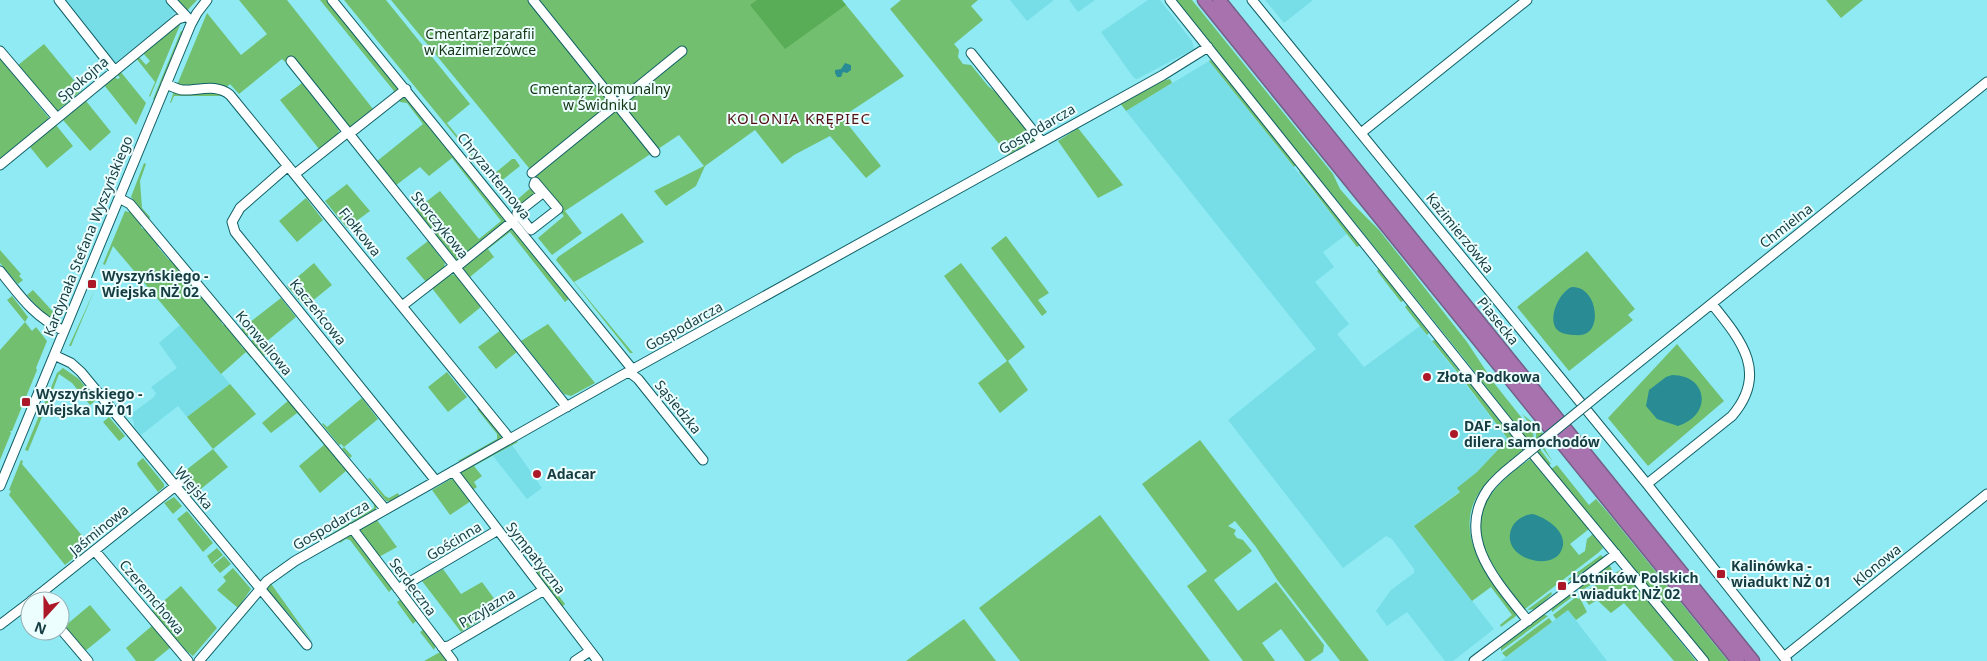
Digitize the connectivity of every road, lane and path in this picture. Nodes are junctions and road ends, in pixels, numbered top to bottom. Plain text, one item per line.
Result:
1 (59, 0) edge
2 (172, 0) edge
3 (207, 0) edge
4 (332, 0) edge
5 (533, 0) edge
6 (1170, 0) edge
7 (1204, 0) edge
8 (1219, 0) edge
9 (1252, 0) edge
10 (1527, 0) edge
11 (189, 18) junction
12 (1208, 47) junction
13 (682, 50) dead end
14 (0, 51) edge
15 (971, 53) dead end
16 (291, 61) dead end
17 (114, 71) junction
18 (1987, 82) edge
19 (166, 84) junction
20 (406, 89) junction
21 (616, 103) junction
22 (57, 118) junction
23 (349, 133) junction
24 (1361, 133) junction
25 (1042, 142) junction
26 (655, 152) dead end
27 (0, 165) edge
28 (288, 166) junction
29 (532, 172) dead end
30 (295, 174) junction
31 (119, 198) junction
32 (515, 217) junction
33 (454, 266) junction
34 (0, 271) edge
35 (1712, 304) junction
36 (402, 306) junction
37 (64, 331) junction
38 (54, 356) junction
39 (631, 371) junction
40 (567, 407) junction
41 (510, 439) junction
42 (703, 460) dead end
43 (453, 471) junction
44 (183, 480) dead end
45 (436, 481) junction
46 (1647, 484) junction
47 (0, 486) edge
48 (175, 487) junction
49 (1987, 494) edge
50 (385, 509) junction
51 (352, 528) junction
52 (498, 530) junction
53 (95, 551) junction
54 (1616, 554) junction
55 (260, 589) junction
56 (398, 589) junction
57 (544, 590) junction
58 (46, 591) edge
59 (20, 611) edge
60 (1528, 620) junction
61 (0, 625) edge
62 (70, 640) edge
63 (307, 645) dead end
64 (442, 647) junction
65 (590, 651) junction
66 (1786, 659) edge
67 (88, 661) edge
68 (188, 661) edge
69 (199, 661) edge
70 (453, 661) edge
71 (575, 661) edge
72 (598, 661) edge
73 (1474, 661) edge
74 (1704, 661) edge
75 (1738, 661) edge
76 (1753, 661) edge

1 - 17 street
2 - 11 street
3 - 11 street, Kardynała Stefana Wyszyńskiego
4 - 20 street, Chryzantemowa
5 - 21 street
6 - 12 street
7 - 75 highway, Piasecka
8 - 76 highway, Piasecka
9 - 24 street, Kazimierzówka
10 - 24 street
11 - 17 street, Spokojna
11 - 19 street, Kardynała Stefana Wyszyńskiego
12 - 25 street, Gospodarcza
12 - 54 street
13 - 21 street
14 - 22 street
15 - 25 street
16 - 23 street, Storczykowa
17 - 22 street, Spokojna
18 - 35 street, Chmielna
19 - 28 street, Fiołkowa
19 - 31 street, Kardynała Stefana Wyszyńskiego
20 - 23 street
20 - 32 street, Chryzantemowa
21 - 26 street
21 - 29 street
22 - 27 street, Spokojna
23 - 30 street
23 - 33 street, Storczykowa
24 - 46 street, Kazimierzówka
25 - 39 street, Gospodarcza
28 - 30 street, Fiołkowa
28 - 45 street, Kaczeńcowa
30 - 36 street, Fiołkowa
31 - 37 street, Kardynała Stefana Wyszyńskiego
31 - 50 street, Konwaliowa
32 - 32 street
32 - 33 street
32 - 39 street, Chryzantemowa
33 - 36 street
33 - 40 street, Storczykowa
34 - 37 street
35 - 46 street
35 - 60 street, Chmielna, bridge
36 - 41 street, Fiołkowa
37 - 38 street, Kardynała Stefana Wyszyńskiego
38 - 47 street, Kardynała Stefana Wyszyńskiego
38 - 48 street, Wiejska
39 - 40 street, Gospodarcza
39 - 42 street, Sąsiedzka
40 - 41 street, Gospodarcza
41 - 43 street, Gospodarcza
43 - 45 street, Gospodarcza
43 - 52 street, Sympatyczna
44 - 48 street, Jaśminowa
45 - 50 street, Gospodarcza
46 - 66 street, Kazimierzówka
48 - 53 street, Jaśminowa
48 - 55 street, Wiejska
49 - 66 street, Klonowa
50 - 51 street, Gospodarcza
51 - 55 street, Gospodarcza
51 - 56 street, Serdeczna
52 - 56 street, Gościnna
52 - 57 street, Sympatyczna
53 - 58 street, Jaśminowa
53 - 68 street, Czeremchowa
54 - 60 street
54 - 74 street
55 - 63 street, Wiejska
55 - 69 street, Gospodarcza
56 - 64 street, Serdeczna
57 - 64 street, Przyjazna
57 - 65 street, Sympatyczna
59 - 61 street, Jaśminowa
60 - 73 street
62 - 67 street
64 - 70 street, Serdeczna
65 - 71 street
65 - 72 street, Sympatyczna

